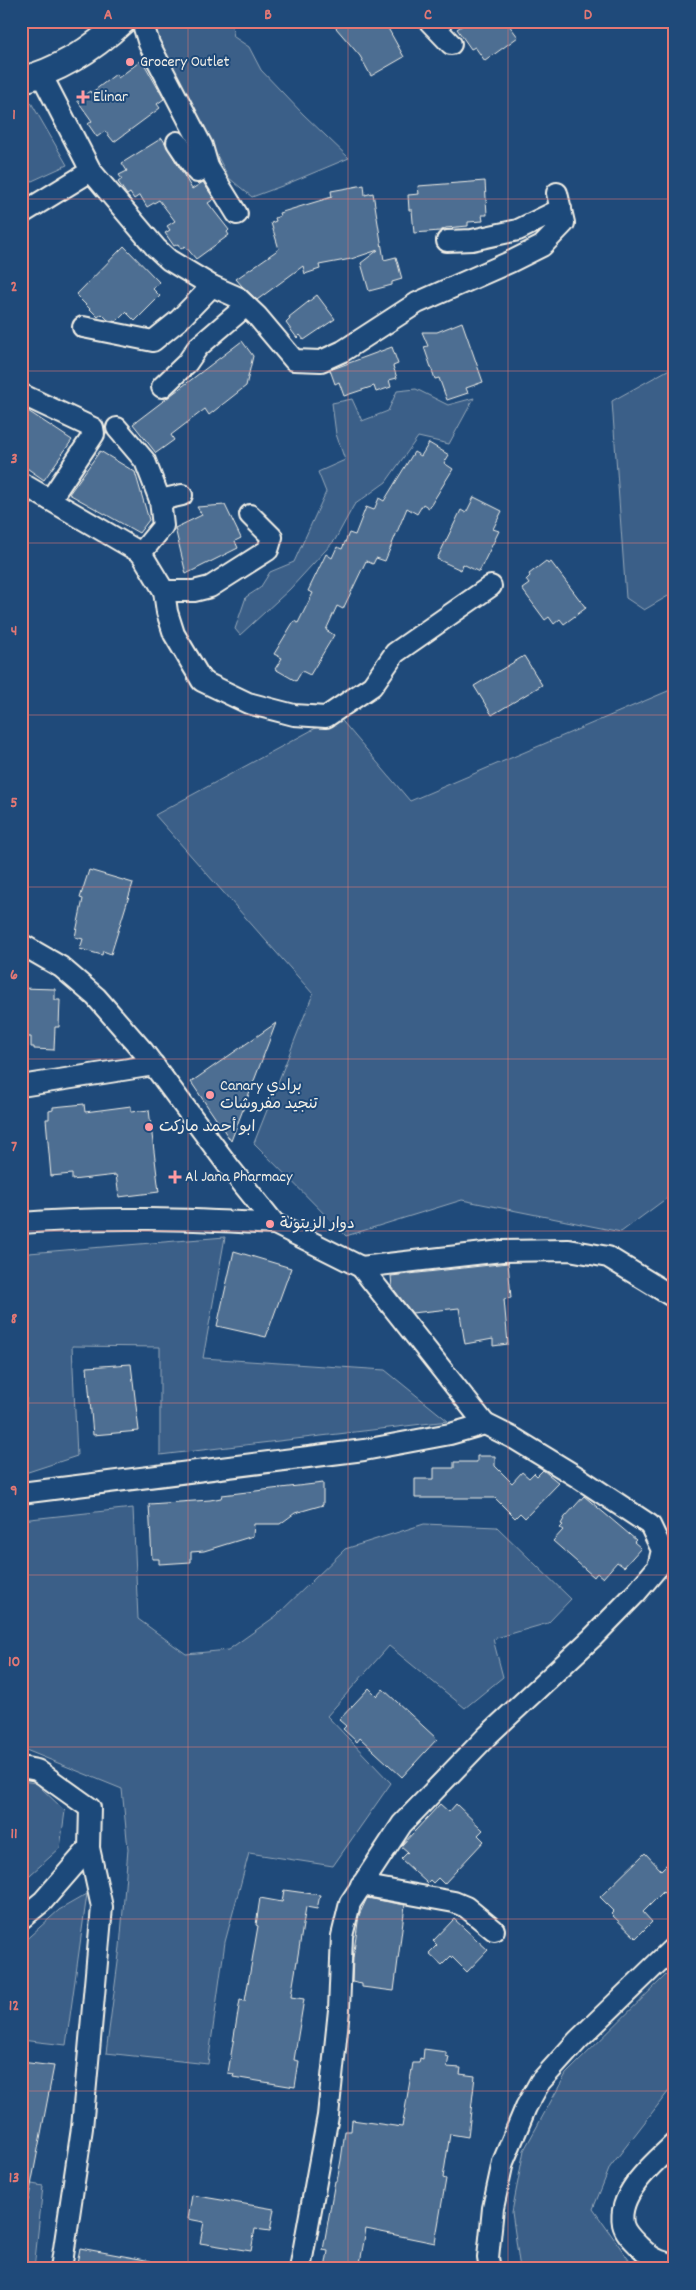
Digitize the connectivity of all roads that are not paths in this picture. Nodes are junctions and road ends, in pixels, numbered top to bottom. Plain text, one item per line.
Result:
1 (124, 21) edge
2 (142, 21) edge
3 (429, 21) edge
4 (451, 44) dead end
5 (31, 77) edge
6 (178, 142) dead end
7 (208, 167) junction
8 (91, 171) junction
9 (21, 214) edge
10 (237, 214) dead end
11 (446, 241) dead end
12 (212, 286) junction
13 (246, 306) junction
14 (83, 327) dead end
15 (162, 387) dead end
16 (23, 395) dead end
17 (117, 428) dead end
18 (21, 484) edge
19 (182, 495) dead end
20 (50, 500) junction
21 (160, 500) junction
22 (250, 515) dead end
23 (142, 553) junction
24 (491, 586) dead end
25 (164, 591) junction
26 (21, 944) edge
27 (154, 1065) junction
28 (21, 1086) edge
29 (21, 1224) edge
30 (275, 1224) junction
31 (361, 1267) junction
32 (675, 1298) edge
33 (485, 1424) junction
34 (21, 1493) edge
35 (21, 1767) edge
36 (89, 1848) junction
37 (362, 1885) junction
38 (21, 1919) edge
39 (494, 1930) dead end
40 (675, 1946) edge
41 (675, 2143) edge
42 (675, 2264) edge
43 (61, 2269) edge
44 (300, 2269) edge
45 (490, 2269) edge

1 - 5 main road
2 - 7 street
3 - 4 street
5 - 8 street
6 - 7 street
7 - 10 street
8 - 9 street
8 - 12 street
11 - 13 street
12 - 13 street
12 - 14 street
13 - 15 street
16 - 20 street
17 - 21 street
18 - 20 street
19 - 21 street
20 - 23 street
21 - 23 street
22 - 25 street
23 - 25 street
24 - 25 street
26 - 27 street
27 - 28 street
27 - 30 street
29 - 30 street
30 - 31 street
31 - 32 street
31 - 33 street
33 - 34 street
33 - 37 street
35 - 36 street
36 - 38 street
36 - 43 street
37 - 39 street
37 - 44 street
40 - 45 street
41 - 42 street

